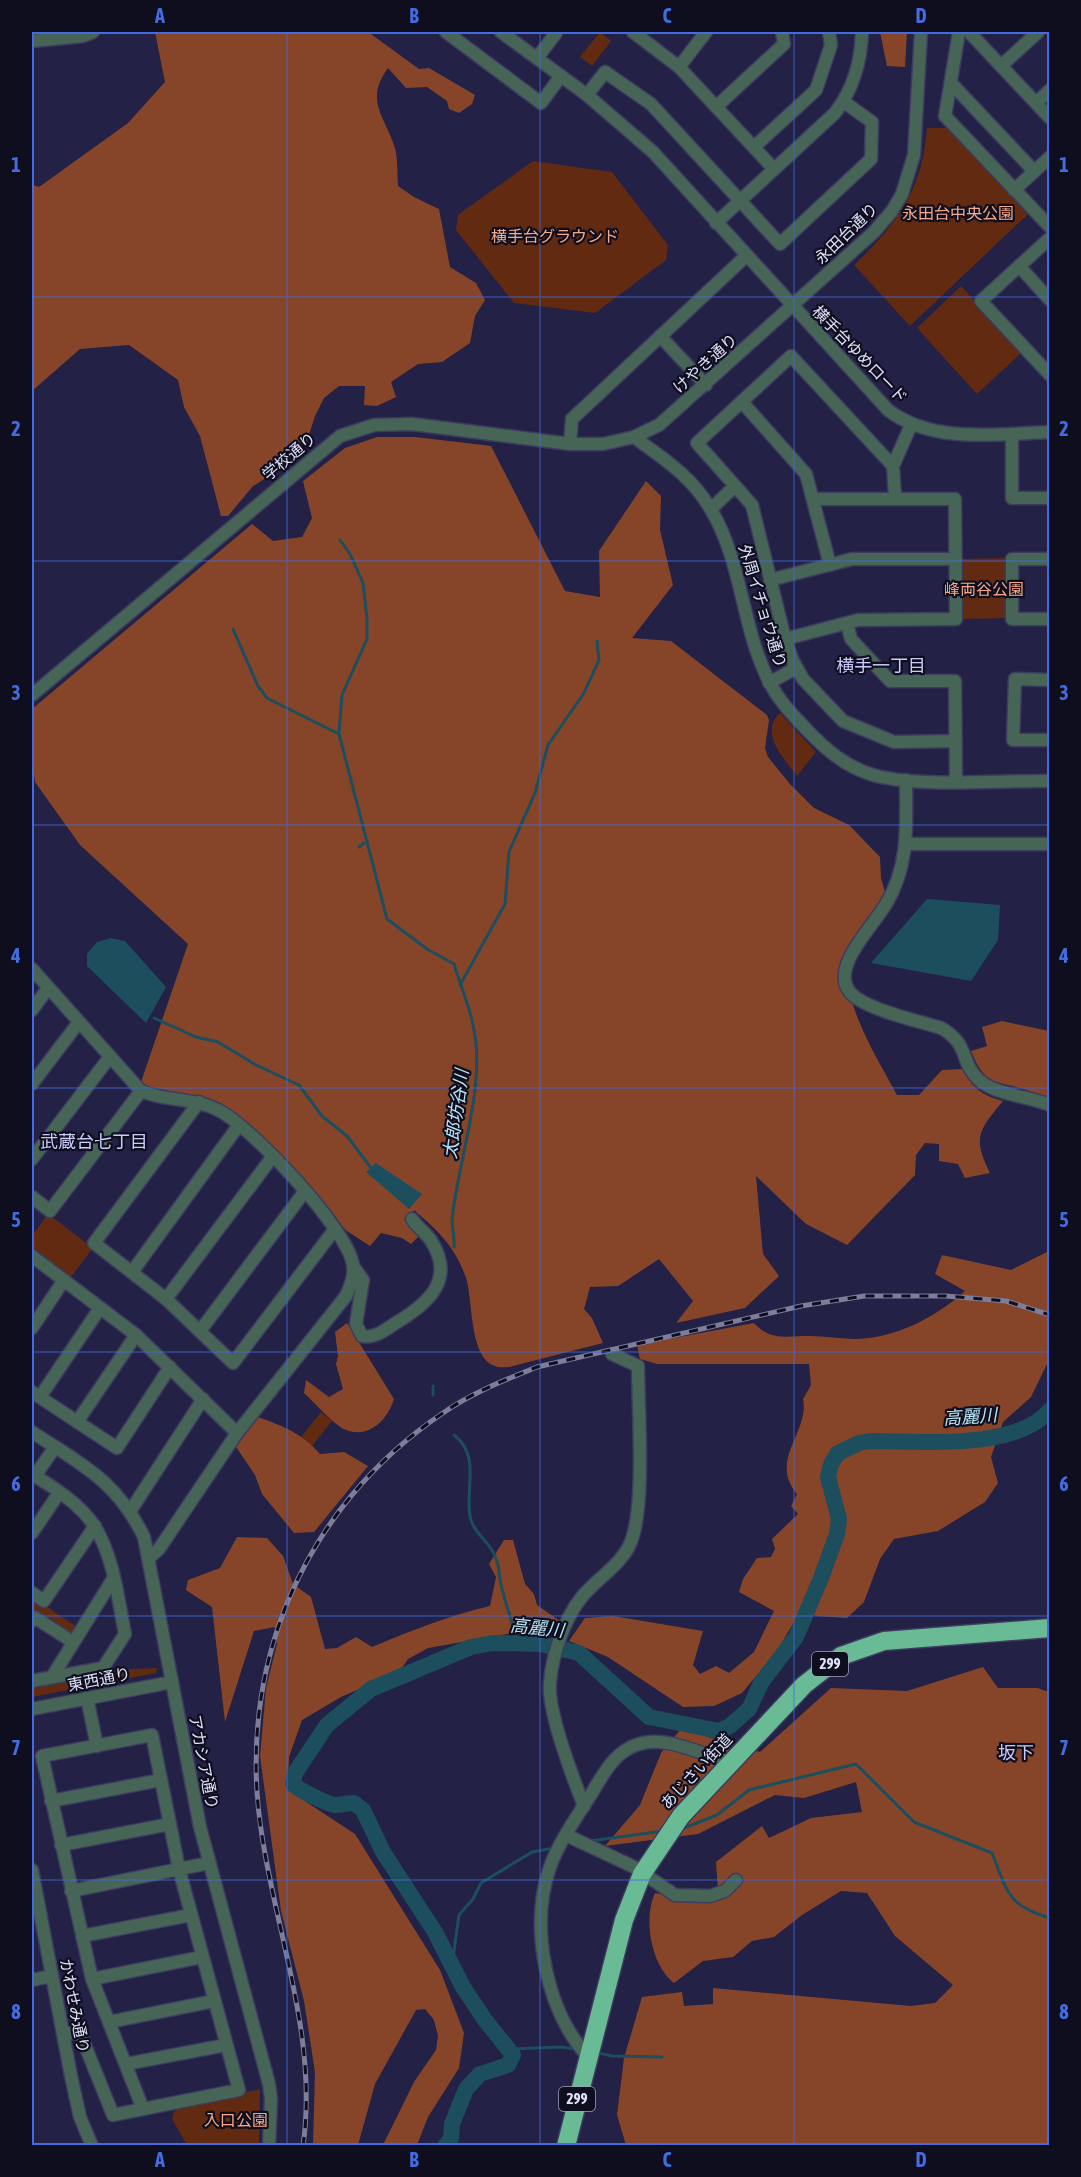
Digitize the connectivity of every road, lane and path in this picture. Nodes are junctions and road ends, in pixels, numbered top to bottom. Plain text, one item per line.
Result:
1 (93, 32) edge
2 (446, 32) edge
3 (501, 32) edge
4 (553, 32) edge
5 (636, 32) edge
6 (706, 32) edge
7 (782, 32) edge
8 (829, 32) edge
9 (862, 32) edge
10 (921, 32) edge
11 (959, 32) edge
12 (969, 32) edge
13 (1031, 34) edge
14 (33, 40) edge
15 (537, 58) junction
16 (1001, 66) junction
17 (679, 67) junction
18 (561, 76) junction
19 (951, 83) junction
20 (1050, 90) edge
21 (587, 95) junction
22 (844, 102) junction
23 (1036, 103) junction
24 (717, 106) junction
25 (1050, 118) edge
26 (754, 147) junction
27 (1050, 157) edge
28 (774, 169) junction
29 (1035, 171) junction
30 (1014, 190) junction
31 (740, 201) junction
32 (716, 223) junction
33 (1050, 227) edge
34 (1050, 238) edge
35 (746, 256) junction
36 (1019, 266) junction
37 (1050, 300) edge
38 (792, 306) junction
39 (660, 336) junction
40 (1050, 375) edge
41 (706, 385) junction
42 (742, 402) junction
43 (911, 426) junction
44 (1050, 432) edge
45 (1012, 434) junction
46 (634, 437) junction
47 (570, 444) junction
48 (893, 466) junction
49 (735, 486) junction
50 (895, 498) junction
51 (1050, 498) edge
52 (813, 499) junction
53 (711, 508) junction
54 (956, 559) junction
55 (1050, 559) edge
56 (830, 565) junction
57 (770, 580) junction
58 (1050, 619) edge
59 (847, 624) junction
60 (785, 639) junction
61 (796, 668) junction
62 (1050, 680) edge
63 (770, 683) junction
64 (32, 695) edge
65 (1050, 740) edge
66 (955, 741) junction
67 (906, 780) junction
68 (1050, 780) edge
69 (956, 781) junction
70 (907, 844) junction
71 (1050, 844) edge
72 (32, 969) edge
73 (48, 988) junction
74 (32, 1010) edge
75 (79, 1022) junction
76 (109, 1058) junction
77 (32, 1084) edge
78 (141, 1091) junction
79 (199, 1102) junction
80 (1050, 1105) edge
81 (239, 1125) junction
82 (273, 1156) junction
83 (32, 1159) edge
84 (305, 1191) junction
85 (32, 1197) edge
86 (412, 1219) dead end
87 (335, 1228) junction
88 (32, 1256) edge
89 (353, 1266) junction
90 (132, 1272) junction
91 (64, 1280) junction
92 (166, 1299) junction
93 (100, 1308) junction
94 (32, 1328) edge
95 (200, 1331) junction
96 (136, 1335) junction
97 (612, 1354) dead end
98 (170, 1367) junction
99 (36, 1394) edge
100 (203, 1400) junction
101 (77, 1422) junction
102 (32, 1431) edge
103 (237, 1432) junction
104 (55, 1447) junction
105 (33, 1475) edge
106 (59, 1493) junction
107 (131, 1510) junction
108 (95, 1526) junction
109 (32, 1533) edge
110 (149, 1558) junction
111 (113, 1579) junction
112 (32, 1593) edge
113 (32, 1621) edge
114 (1050, 1628) edge
115 (74, 1642) junction
116 (52, 1677) junction
117 (32, 1681) edge
118 (172, 1682) junction
119 (87, 1698) junction
120 (32, 1709) edge
121 (97, 1746) junction
122 (732, 1762) junction
123 (161, 1780) junction
124 (51, 1801) junction
125 (584, 1806) junction
126 (170, 1824) junction
127 (566, 1835) junction
128 (61, 1845) junction
129 (209, 1863) junction
130 (179, 1869) junction
131 (32, 1870) edge
132 (642, 1874) junction
133 (736, 1880) dead end
134 (71, 1891) junction
135 (190, 1915) junction
136 (82, 1936) junction
137 (201, 1957) junction
138 (52, 1976) junction
139 (92, 1979) junction
140 (32, 1980) edge
141 (214, 2001) junction
142 (109, 2022) junction
143 (64, 2033) junction
144 (226, 2045) junction
145 (589, 2053) junction
146 (126, 2064) junction
147 (143, 2109) junction
148 (92, 2145) edge
149 (269, 2145) edge
150 (566, 2145) edge

1 - 14 street
2 - 18 street
3 - 15 street, 横手台ゆめロード
4 - 15 street
5 - 17 street
6 - 17 street
7 - 24 street
8 - 26 street
9 - 22 street
10 - 38 street, 永田台通り
11 - 19 street
12 - 16 street
13 - 16 street
15 - 18 street, 横手台ゆめロード
16 - 23 street
17 - 24 street
18 - 21 street, 横手台ゆめロード
19 - 29 street
19 - 30 street
20 - 23 street
21 - 31 street
21 - 32 street, 横手台ゆめロード
22 - 28 street
22 - 31 street
23 - 25 street
24 - 26 street
26 - 28 street
27 - 29 street
28 - 31 street
29 - 30 street
30 - 33 street
31 - 32 street
32 - 35 street, 横手台ゆめロード
34 - 36 street
35 - 38 street, 横手台ゆめロード
35 - 39 street
36 - 37 street
36 - 40 street
38 - 41 street, けやき通り
38 - 43 street, 横手台ゆめロード
39 - 41 street
39 - 47 street
41 - 46 street, けやき通り
42 - 48 street
42 - 49 street
42 - 52 street
43 - 45 street, 横手台ゆめロード
43 - 48 street
44 - 45 street, 横手台ゆめロード
45 - 51 street
46 - 47 street, 学校通り
46 - 53 street, 外周イチョウ通り
47 - 64 street, 学校通り
48 - 50 street
49 - 53 street
49 - 57 street
50 - 52 street
50 - 54 street
52 - 56 street
53 - 63 street, 外周イチョウ通り
54 - 56 street
54 - 59 street
55 - 58 street
56 - 57 street
57 - 60 street
59 - 60 street
59 - 66 street
60 - 61 street
61 - 63 street
61 - 66 street
62 - 65 street
63 - 67 street, 外周イチョウ通り
66 - 69 street
67 - 69 street, 外周イチョウ通り
67 - 70 street
68 - 69 street, 外周イチョウ通り
70 - 71 street
70 - 80 street
72 - 73 street
73 - 74 street
73 - 75 street
75 - 76 street
75 - 77 street
76 - 78 street
76 - 83 street
78 - 79 street
78 - 85 street
79 - 81 street
79 - 90 street
81 - 82 street
81 - 90 street
82 - 84 street
82 - 92 street
84 - 87 street
84 - 95 street
86 - 89 street
87 - 89 street
87 - 95 street
88 - 91 street
89 - 103 street
90 - 92 street
91 - 93 street
91 - 94 street
92 - 95 street
93 - 96 street
93 - 99 street
96 - 98 street
96 - 101 street
97 - 125 street
98 - 100 street
98 - 101 street
99 - 101 street
100 - 103 street
100 - 107 street
102 - 104 street, アカシア通り
103 - 110 street
104 - 105 street
104 - 107 street, アカシア通り
105 - 106 street
106 - 108 street
106 - 109 street
107 - 110 street, アカシア通り
108 - 111 street
108 - 112 street
110 - 118 street, アカシア通り
111 - 115 street
111 - 116 street
113 - 115 street
114 - 122 highway, あじさい街道 / 299
115 - 116 street
116 - 117 street
118 - 119 street, 東西通り
118 - 129 street, アカシア通り
119 - 120 street, 東西通り
119 - 121 street
121 - 123 street
121 - 124 street
122 - 125 street
122 - 132 highway, あじさい街道 / 299
123 - 124 street
123 - 126 street
124 - 128 street
125 - 127 street
126 - 128 street
126 - 130 street
127 - 132 street
127 - 145 street
128 - 134 street
129 - 130 street
129 - 149 street, アカシア通り
130 - 134 street
130 - 135 street
131 - 138 street, かわせみ通り
132 - 133 street
132 - 145 highway, あじさい街道 / 299
134 - 136 street
135 - 136 street
135 - 137 street
136 - 139 street
137 - 139 street
137 - 141 street
138 - 140 street
138 - 143 street, かわせみ通り
139 - 142 street
141 - 142 street
141 - 144 street
142 - 146 street
143 - 147 street
143 - 148 street, かわせみ通り
144 - 146 street
144 - 147 street
145 - 150 highway, あじさい街道 / 299
146 - 147 street

